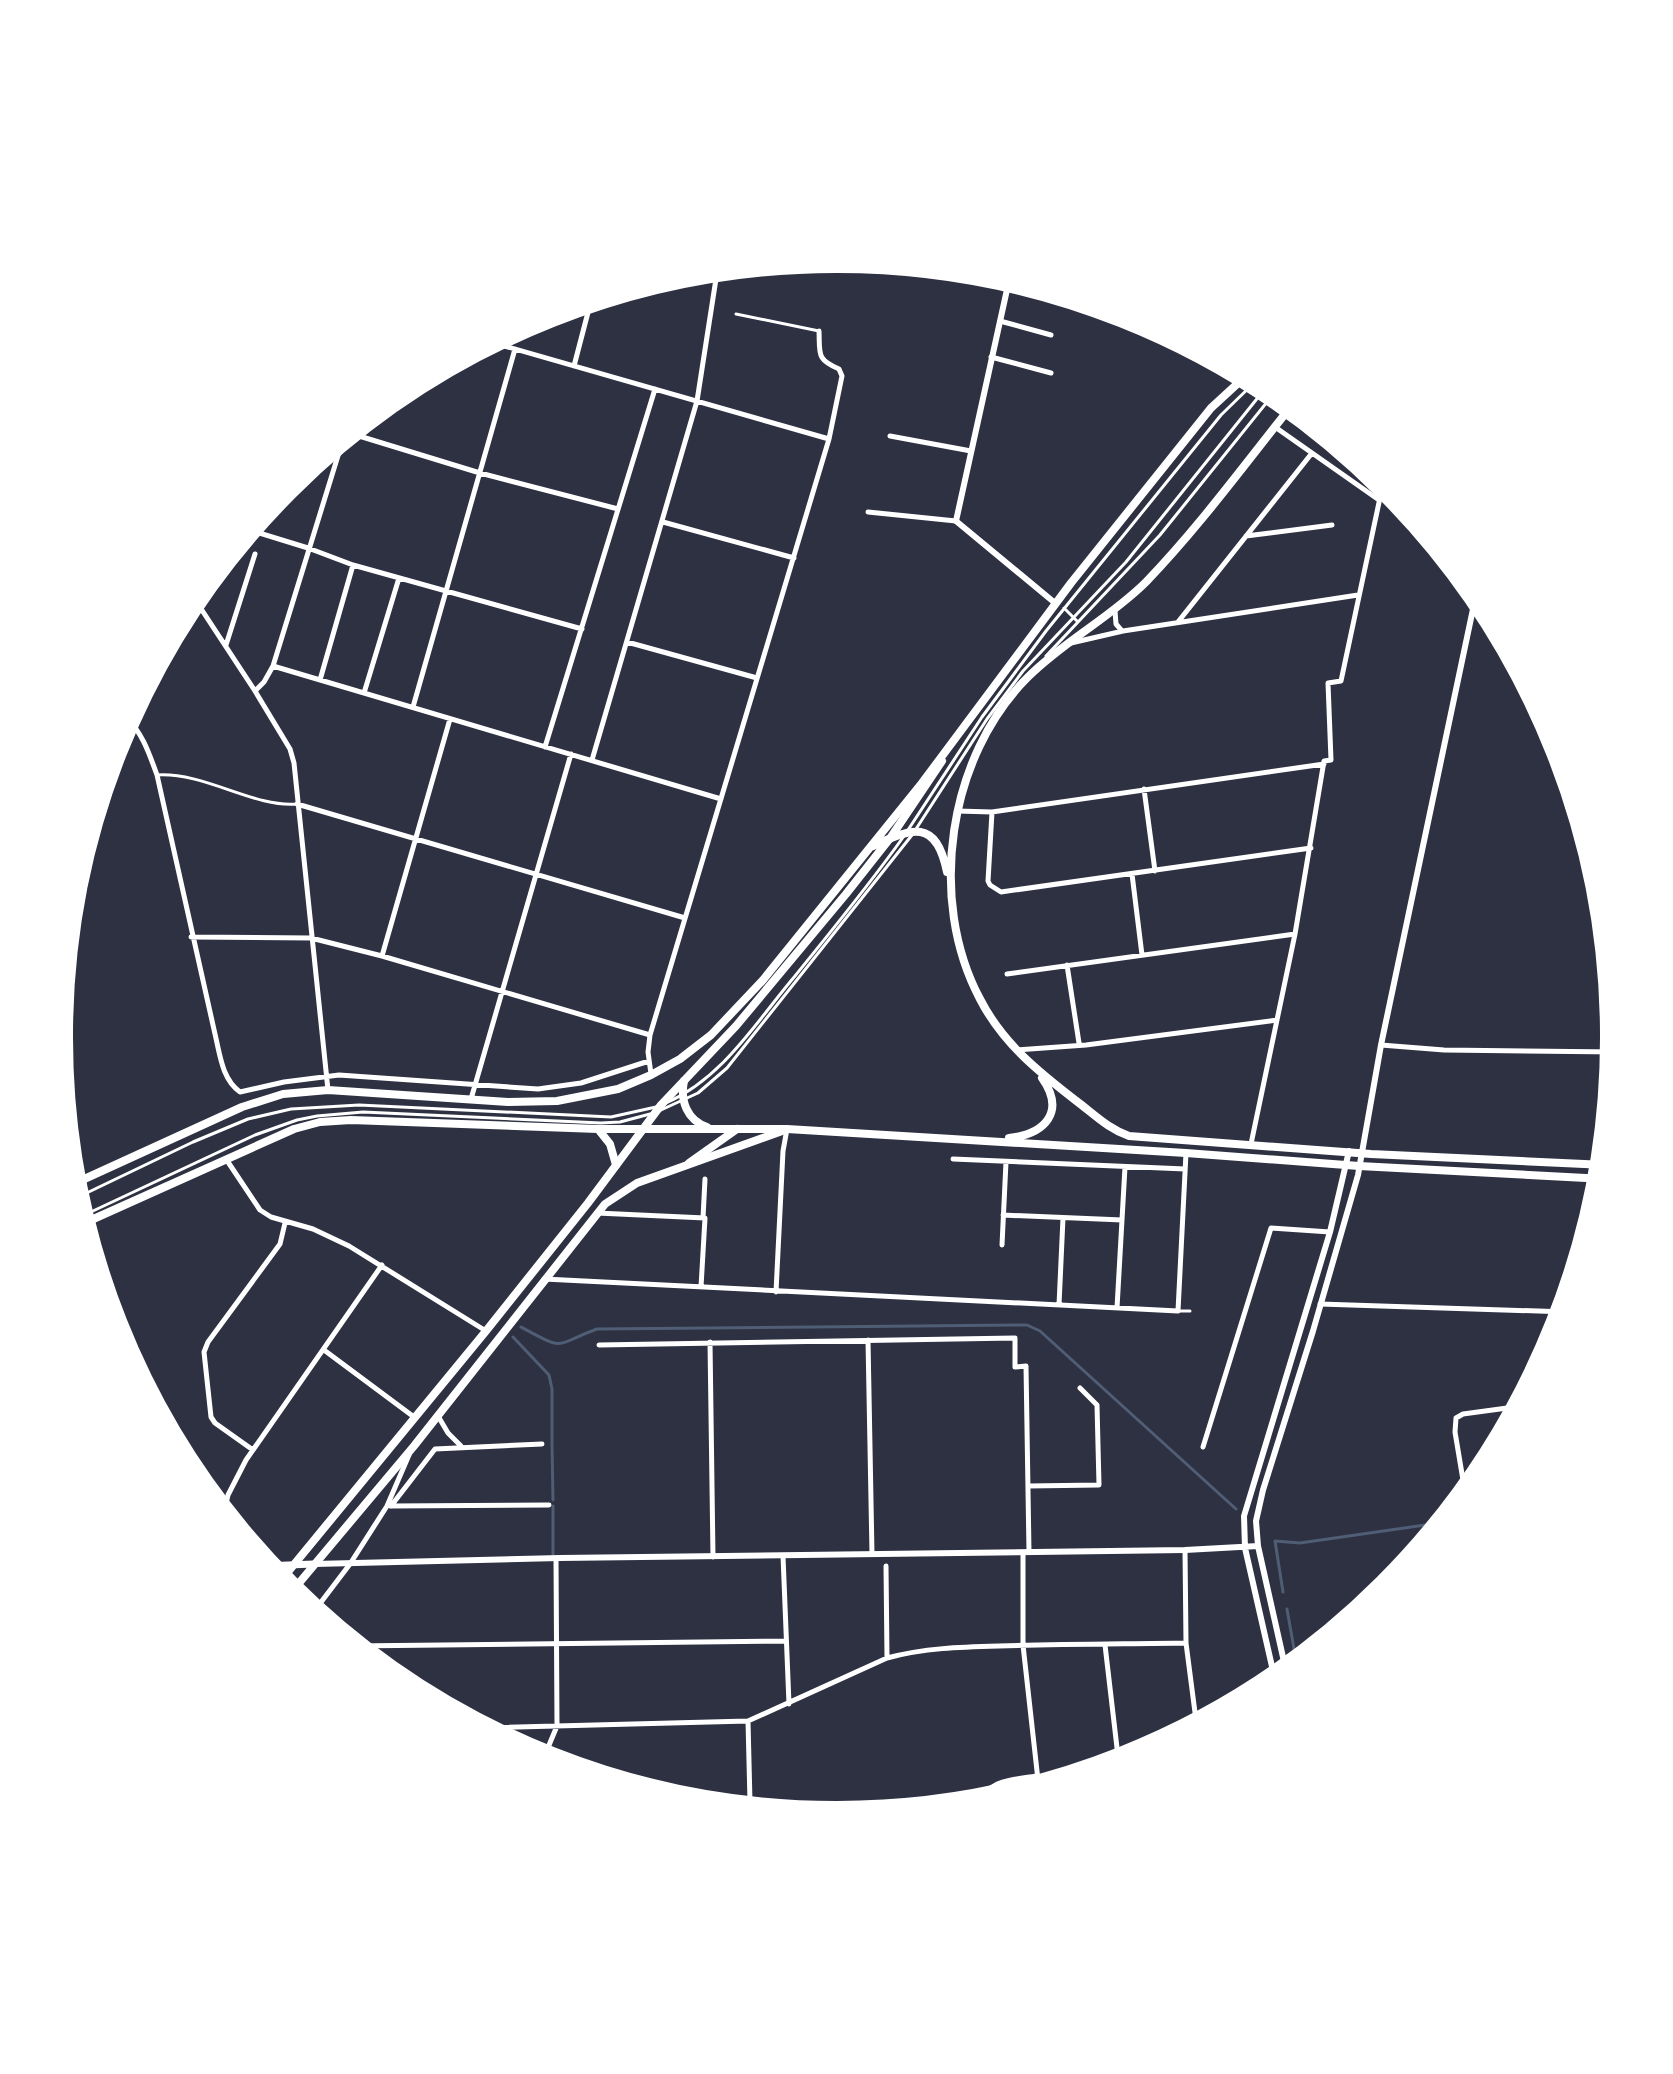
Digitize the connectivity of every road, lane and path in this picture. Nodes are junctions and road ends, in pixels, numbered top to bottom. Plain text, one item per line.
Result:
1 (716, 278) edge
2 (1007, 288) edge
3 (589, 309) edge
4 (736, 314) dead end
5 (1000, 321) junction
6 (819, 331) joint
7 (1051, 335) dead end
8 (503, 345) edge
9 (515, 349) junction
10 (991, 357) junction
11 (574, 366) junction
12 (1051, 373) dead end
13 (1239, 382) edge
14 (655, 389) junction
15 (1248, 389) edge
16 (1259, 396) edge
17 (697, 401) junction
18 (1268, 401) edge
19 (1285, 414) edge
20 (1275, 426) junction
21 (890, 436) dead end
22 (357, 437) edge
23 (829, 439) junction
24 (971, 451) junction
25 (339, 452) edge
26 (1312, 453) junction
27 (480, 473) junction
28 (1380, 494) edge
29 (1379, 500) junction
30 (618, 509) junction
31 (868, 512) dead end
32 (956, 521) junction
33 (663, 522) junction
34 (1332, 525) dead end
35 (257, 532) edge
36 (1245, 536) junction
37 (308, 548) junction
38 (255, 554) dead end
39 (794, 558) junction
40 (353, 565) junction
41 (399, 578) junction
42 (446, 591) junction
43 (1358, 595) junction
44 (1055, 603) junction
45 (200, 607) edge
46 (1064, 608) junction
47 (1473, 608) edge
48 (1115, 610) junction
49 (1072, 619) junction
50 (1078, 622) junction
51 (1177, 623) junction
52 (582, 629) junction
53 (1123, 631) junction
54 (627, 642) junction
55 (1071, 643) junction
56 (225, 645) junction
57 (273, 666) junction
58 (757, 678) junction
59 (1027, 678) junction
60 (320, 680) junction
61 (255, 691) junction
62 (364, 693) junction
63 (413, 707) junction
64 (450, 718) junction
65 (134, 725) edge
66 (960, 733) junction
67 (545, 747) junction
68 (571, 754) junction
69 (592, 760) junction
70 (1324, 764) junction
71 (157, 775) junction
72 (1144, 789) junction
73 (721, 799) junction
74 (297, 804) junction
75 (957, 811) junction
76 (992, 812) junction
77 (911, 831) junction
78 (891, 837) junction
79 (416, 838) junction
80 (871, 846) junction
81 (1311, 848) junction
82 (1155, 871) junction
83 (536, 874) junction
84 (1132, 874) junction
85 (954, 904) junction
86 (685, 918) junction
87 (1295, 934) junction
88 (191, 937) junction
89 (311, 938) junction
90 (1142, 955) junction
91 (382, 956) junction
92 (1067, 965) junction
93 (1007, 974) dead end
94 (501, 991) junction
95 (1277, 1020) junction
96 (650, 1035) junction
97 (1079, 1043) junction
98 (1381, 1045) junction
99 (1016, 1050) junction
100 (1604, 1052) edge
101 (649, 1061) junction
102 (1037, 1070) junction
103 (651, 1075) junction
104 (326, 1076) junction
105 (684, 1081) junction
106 (475, 1084) junction
107 (328, 1090) junction
108 (683, 1098) junction
109 (471, 1100) junction
110 (658, 1109) junction
111 (598, 1129) junction
112 (716, 1129) junction
113 (737, 1129) junction
114 (787, 1129) junction
115 (644, 1130) junction
116 (258, 1140) junction
117 (991, 1141) junction
118 (1251, 1144) junction
119 (1349, 1151) junction
120 (1361, 1152) junction
121 (1186, 1153) junction
122 (227, 1155) junction
123 (953, 1159) dead end
124 (1006, 1162) junction
125 (689, 1163) junction
126 (1347, 1164) junction
127 (1594, 1164) edge
128 (616, 1165) junction
129 (1359, 1166) junction
130 (1125, 1167) junction
131 (1185, 1169) junction
132 (1591, 1178) edge
133 (705, 1179) dead end
134 (82, 1180) edge
135 (85, 1194) edge
136 (89, 1213) edge
137 (596, 1213) junction
138 (1003, 1215) junction
139 (704, 1218) junction
140 (1063, 1218) junction
141 (90, 1220) edge
142 (1122, 1220) junction
143 (285, 1223) junction
144 (1330, 1232) junction
145 (1002, 1245) dead end
146 (382, 1265) junction
147 (543, 1279) junction
148 (701, 1287) junction
149 (776, 1292) junction
150 (1320, 1304) junction
151 (1059, 1305) junction
152 (1117, 1308) junction
153 (1178, 1311) junction
154 (1190, 1311) dead end
155 (1554, 1312) edge
156 (487, 1329) junction
157 (868, 1340) junction
158 (710, 1342) junction
159 (599, 1345) dead end
160 (324, 1350) junction
161 (1080, 1388) dead end
162 (1509, 1408) edge
163 (437, 1414) junction
164 (414, 1417) junction
165 (1269, 1429) junction
166 (1280, 1432) junction
167 (542, 1444) dead end
168 (414, 1446) junction
169 (461, 1447) junction
170 (1203, 1447) dead end
171 (253, 1450) junction
172 (1463, 1481) edge
173 (1028, 1486) junction
174 (226, 1504) edge
175 (549, 1505) dead end
176 (389, 1506) junction
177 (1258, 1546) junction
178 (1245, 1548) junction
179 (1185, 1550) junction
180 (1026, 1552) junction
181 (872, 1554) junction
182 (783, 1556) junction
183 (713, 1557) junction
184 (556, 1558) junction
185 (314, 1564) junction
186 (350, 1564) junction
187 (280, 1566) edge
188 (292, 1566) junction
189 (886, 1566) dead end
190 (286, 1573) edge
191 (298, 1584) edge
192 (319, 1605) edge
193 (785, 1641) junction
194 (1186, 1643) junction
195 (557, 1645) junction
196 (1023, 1645) junction
197 (1105, 1645) junction
198 (368, 1646) edge
199 (887, 1658) junction
200 (1284, 1661) edge
201 (1273, 1669) edge
202 (789, 1704) junction
203 (1195, 1716) edge
204 (748, 1721) junction
205 (557, 1726) junction
206 (500, 1727) edge
207 (547, 1749) edge
208 (1118, 1752) edge
209 (1037, 1776) joint
210 (987, 1791) edge
211 (750, 1800) edge

1 - 17 street
2 - 5 street
3 - 11 street
4 - 6 lane
5 - 7 street
5 - 10 street
6 - 23 street
8 - 9 street
9 - 11 street
9 - 27 street
10 - 12 street
10 - 24 street
11 - 14 street
13 - 44 main road
14 - 17 street
14 - 30 street
15 - 46 lane
16 - 49 lane
17 - 23 street
17 - 33 street
18 - 50 lane
19 - 20 main road
20 - 26 street
20 - 48 main road
21 - 24 street
22 - 27 street
23 - 39 street
24 - 32 street
25 - 37 street
26 - 29 street
26 - 36 street
27 - 30 street
27 - 42 street
28 - 29 street
29 - 43 street
30 - 52 street
31 - 32 street
32 - 44 street
33 - 39 street
33 - 54 street
34 - 36 street
35 - 37 street
36 - 51 street
37 - 40 street
37 - 57 street
38 - 56 street
39 - 58 street
40 - 41 street
40 - 60 street
41 - 42 street
41 - 62 street
42 - 52 street
42 - 63 street
43 - 51 street
43 - 70 street
44 - 66 main road
45 - 56 street
46 - 49 lane
46 - 77 lane
47 - 98 street
48 - 53 street
48 - 55 main road
49 - 50 lane
49 - 77 lane
50 - 59 lane
51 - 53 street
52 - 67 street
53 - 55 street
54 - 58 street
54 - 69 street
55 - 59 main road
56 - 61 street
57 - 60 street
57 - 61 street
58 - 73 street
59 - 75 main road
60 - 62 street
61 - 74 street
62 - 63 street
63 - 64 street
64 - 67 street
64 - 79 street
65 - 71 street
66 - 78 main road
66 - 80 main road
67 - 68 street
68 - 69 street
68 - 83 street
69 - 73 street
70 - 72 street
70 - 81 street
71 - 74 lane
71 - 88 street
72 - 76 street
72 - 82 street
73 - 86 street
74 - 79 street
74 - 89 street
75 - 76 street
75 - 85 main road
76 - 84 street
77 - 78 main road
77 - 85 main road
77 - 108 lane
78 - 80 main road
78 - 105 main road
79 - 83 street
79 - 91 street
80 - 103 main road
81 - 82 street
81 - 87 street
82 - 84 street
83 - 86 street
83 - 94 street
84 - 90 street
85 - 99 main road
86 - 96 street
87 - 90 street
87 - 95 street
88 - 89 street
88 - 104 street
89 - 91 street
89 - 104 street
90 - 92 street
91 - 94 street
92 - 93 street
92 - 97 street
94 - 96 street
94 - 106 street
95 - 97 street
95 - 118 street
96 - 101 street
97 - 99 street
98 - 100 street
98 - 120 street
99 - 102 main road
101 - 103 street
101 - 106 street
102 - 117 main road
102 - 118 main road
103 - 109 main road
104 - 106 street
104 - 107 street
105 - 108 main road
105 - 110 main road
106 - 109 street
107 - 109 main road
107 - 134 main road
108 - 110 lane
108 - 110 lane
108 - 112 main road
110 - 115 main road
110 - 116 lane
110 - 135 lane
111 - 115 main road
111 - 116 main road
111 - 128 main road
112 - 113 main road
112 - 115 main road
113 - 114 main road
113 - 125 main road
114 - 117 main road
114 - 125 main road
114 - 149 street
115 - 128 main road
116 - 122 main road
117 - 121 main road
118 - 119 main road
119 - 120 main road
119 - 126 street
120 - 127 main road
120 - 129 street
121 - 126 main road
121 - 131 street
122 - 136 lane
122 - 141 main road
122 - 143 street
123 - 124 street
124 - 130 street
124 - 138 street
125 - 137 main road
126 - 129 main road
126 - 144 street
128 - 156 main road
129 - 132 main road
129 - 150 street
130 - 131 street
130 - 142 street
131 - 153 street
133 - 139 street
137 - 139 street
137 - 147 main road
138 - 140 street
138 - 145 street
139 - 148 street
140 - 142 street
140 - 151 street
142 - 152 street
143 - 146 street
143 - 171 street
144 - 165 street
144 - 170 street
146 - 156 street
146 - 160 street
147 - 148 street
147 - 163 main road
148 - 149 street
149 - 151 street
150 - 155 street
150 - 166 street
151 - 152 street
152 - 153 street
153 - 154 lane
156 - 164 main road
157 - 158 street
157 - 173 street
157 - 181 street
158 - 159 street
158 - 183 street
160 - 164 street
160 - 171 street
161 - 173 street
162 - 172 street
163 - 168 main road
163 - 169 street
164 - 188 main road
165 - 166 street
165 - 178 street
166 - 177 street
167 - 169 street
168 - 176 street
168 - 185 main road
169 - 176 street
171 - 174 street
173 - 180 street
175 - 176 street
176 - 186 street
177 - 178 street
177 - 200 street
178 - 179 street
178 - 201 street
179 - 180 street
179 - 194 street
180 - 181 street
180 - 196 street
181 - 182 street
182 - 183 street
182 - 193 street
183 - 184 street
184 - 186 street
184 - 195 street
185 - 186 street
185 - 188 main road
185 - 191 main road
186 - 192 street
187 - 188 main road
188 - 190 main road
189 - 199 street
193 - 195 street
193 - 202 street
194 - 197 street
194 - 203 street
195 - 198 street
195 - 205 street
196 - 197 street
196 - 199 street
196 - 209 street
197 - 208 street
199 - 202 street
202 - 204 street
204 - 205 street
204 - 211 street
205 - 206 street
205 - 207 street
209 - 210 street

